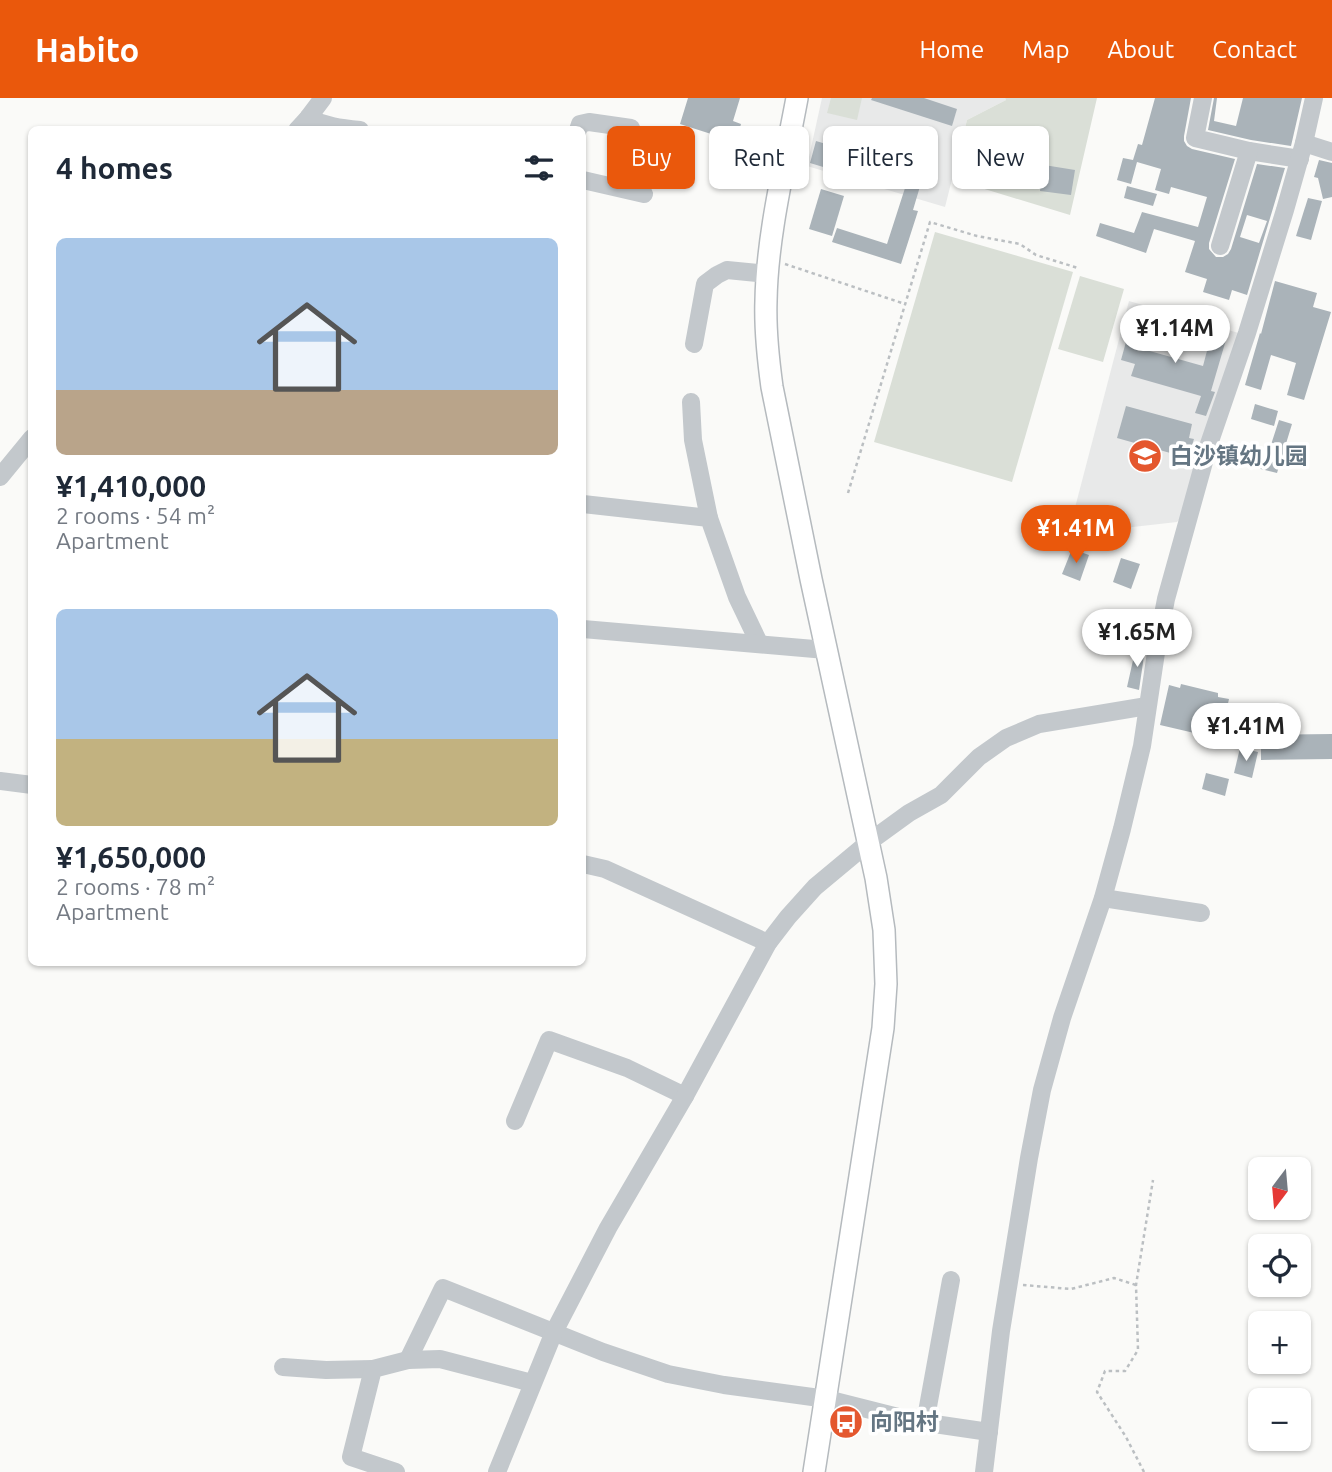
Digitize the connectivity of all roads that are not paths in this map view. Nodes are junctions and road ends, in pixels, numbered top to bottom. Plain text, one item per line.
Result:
1 (323, 98) edge
2 (797, 98) edge
3 (1203, 98) edge
4 (1314, 98) edge
5 (303, 124) edge
6 (328, 126) edge
7 (579, 126) edge
8 (617, 126) edge
9 (1249, 150) junction
10 (1302, 151) junction
11 (1332, 152) edge
12 (586, 181) edge
13 (644, 194) dead end
14 (1220, 246) dead end
15 (769, 266) junction
16 (694, 344) dead end
17 (691, 402) dead end
18 (28, 443) edge
19 (0, 477) edge
20 (586, 504) edge
21 (709, 518) junction
22 (586, 629) edge
23 (760, 643) junction
24 (826, 650) junction
25 (1147, 706) junction
26 (0, 781) edge
27 (28, 784) edge
28 (869, 842) junction
29 (586, 864) edge
30 (1103, 898) junction
31 (1201, 913) dead end
32 (768, 943) junction
33 (685, 1096) junction
34 (515, 1121) dead end
35 (951, 1280) dead end
36 (554, 1332) junction
37 (408, 1360) junction
38 (283, 1367) dead end
39 (373, 1369) junction
40 (533, 1383) junction
41 (827, 1399) junction
42 (925, 1423) junction
43 (989, 1432) junction
44 (396, 1472) edge
45 (497, 1472) edge
46 (814, 1472) edge
47 (984, 1472) edge

1 - 5 street
2 - 15 main road
3 - 9 street
4 - 10 street
5 - 6 street
7 - 8 street
9 - 10 street
9 - 14 street
10 - 11 street
10 - 25 street
12 - 13 street
15 - 16 street
15 - 24 main road
17 - 21 street
18 - 19 street
20 - 21 street
21 - 23 street
22 - 23 street
23 - 24 street
24 - 28 main road
25 - 28 street
25 - 30 street
26 - 27 street
28 - 32 street
28 - 41 main road
29 - 32 street
30 - 31 street
30 - 43 street
32 - 33 street
33 - 34 street
33 - 36 street
35 - 42 street
36 - 37 street
36 - 40 street
36 - 41 street
37 - 39 street
37 - 40 street
38 - 39 street
39 - 44 street
40 - 45 street
41 - 42 street
41 - 46 main road
42 - 43 street
43 - 47 street

